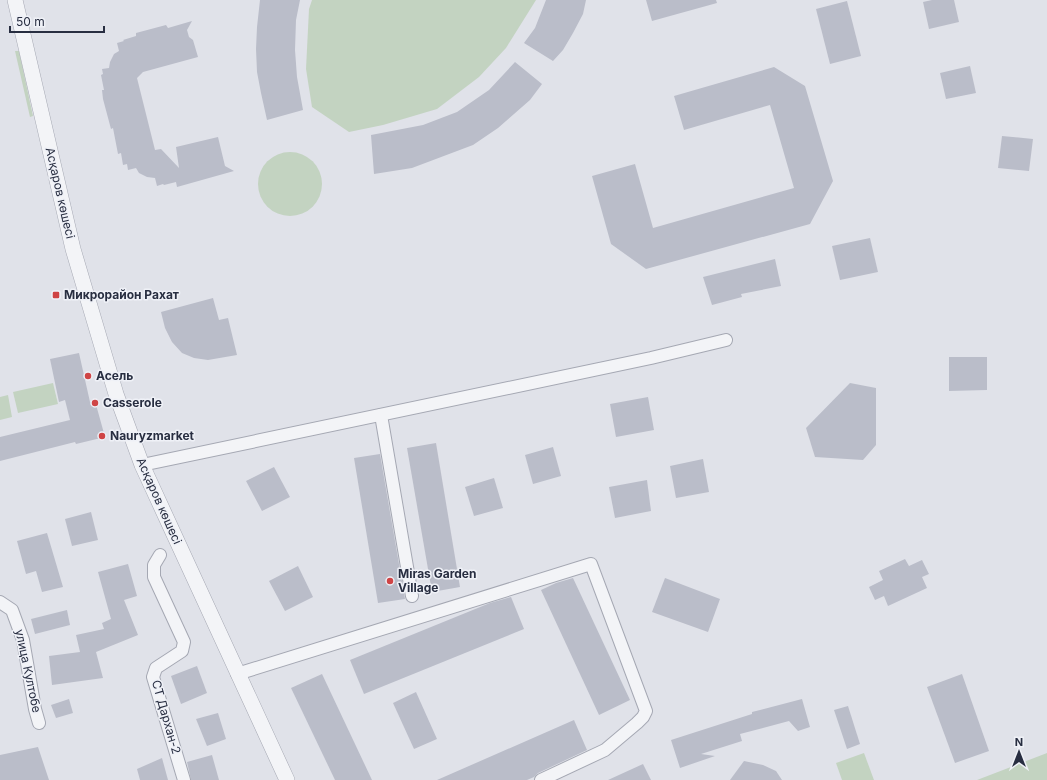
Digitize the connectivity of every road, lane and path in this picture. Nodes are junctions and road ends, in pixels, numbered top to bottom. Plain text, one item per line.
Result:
1 (15, 0) edge
2 (726, 340) dead end
3 (381, 415) junction
4 (142, 465) junction
5 (160, 555) dead end
6 (412, 596) dead end
7 (0, 602) edge
8 (237, 674) junction
9 (39, 724) dead end
10 (184, 780) edge
11 (287, 780) edge
12 (541, 780) edge

1 - 4 street, Асқаров көшесі
2 - 3 street
3 - 4 street
3 - 6 street
4 - 8 street, Асқаров көшесі
5 - 10 street, СТ Дархан-2
7 - 9 street, улица Култобе
8 - 11 street, Асқаров көшесі
8 - 12 street

